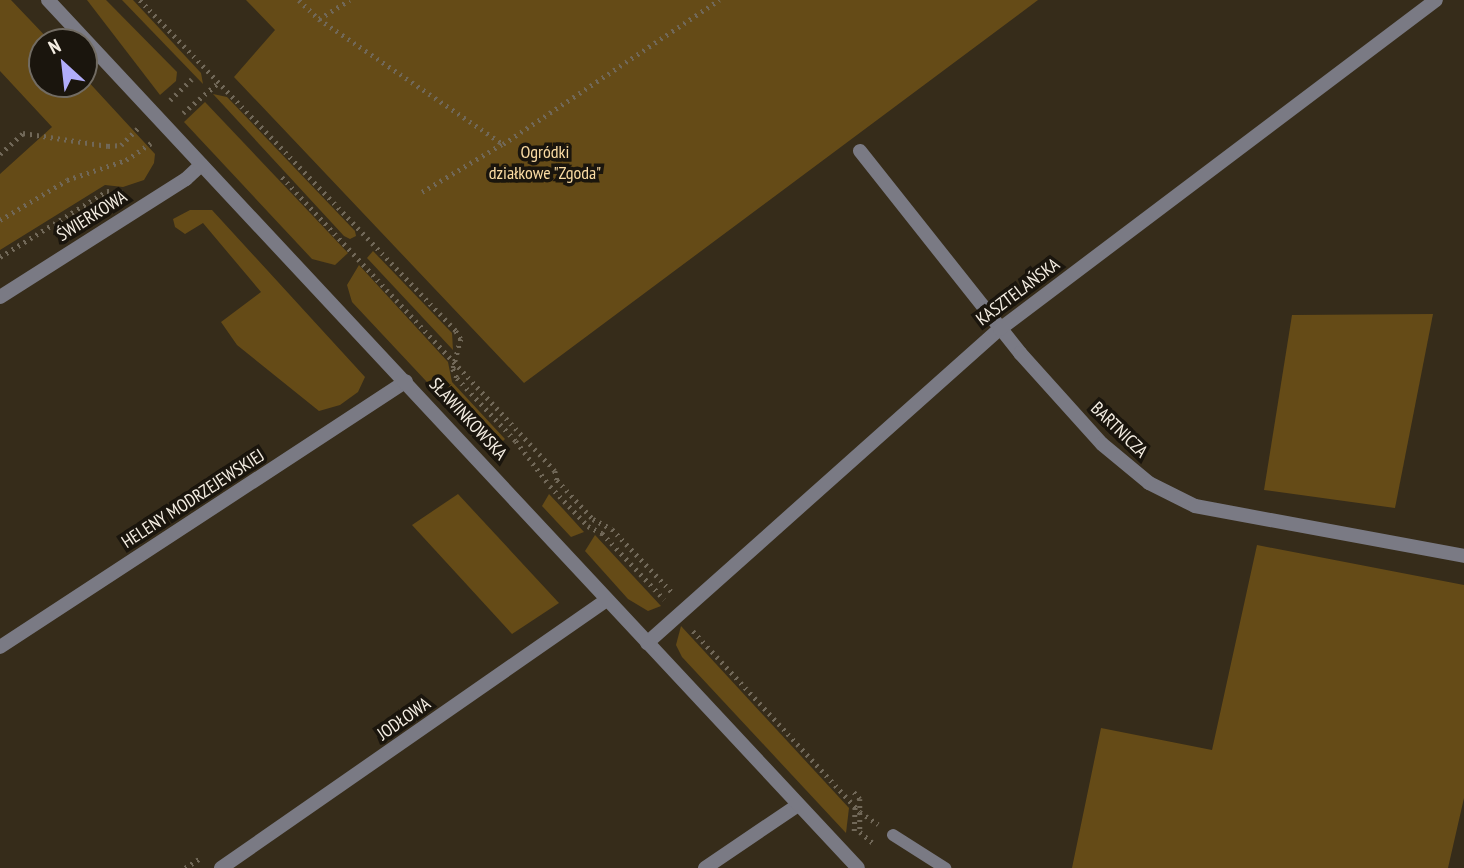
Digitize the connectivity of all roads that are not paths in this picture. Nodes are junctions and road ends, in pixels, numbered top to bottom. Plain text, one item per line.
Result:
1 (48, 0) edge
2 (1436, 0) edge
3 (860, 151) dead end
4 (201, 165) junction
5 (0, 297) edge
6 (1000, 329) junction
7 (406, 381) junction
8 (1464, 556) edge
9 (607, 600) junction
10 (648, 643) junction
11 (0, 648) edge
12 (798, 805) junction
13 (893, 835) road end
14 (221, 868) edge
15 (705, 868) edge
16 (858, 868) edge
17 (945, 868) edge

1 - 4 street, SŁAWINKOWSKA
2 - 6 street, KASZTELAŃSKA
3 - 6 street, BARTNICZA
4 - 5 street, ŚWIERKOWA
4 - 7 street, SŁAWINKOWSKA
6 - 8 street, BARTNICZA
6 - 10 street, KASZTELAŃSKA
7 - 9 street, SŁAWINKOWSKA
7 - 11 street, HELENY MODRZEJEWSKIEJ
9 - 10 street, SŁAWINKOWSKA
9 - 14 street, JODŁOWA
10 - 12 street, SŁAWINKOWSKA
12 - 15 street
12 - 16 street, SŁAWINKOWSKA
13 - 17 lane

